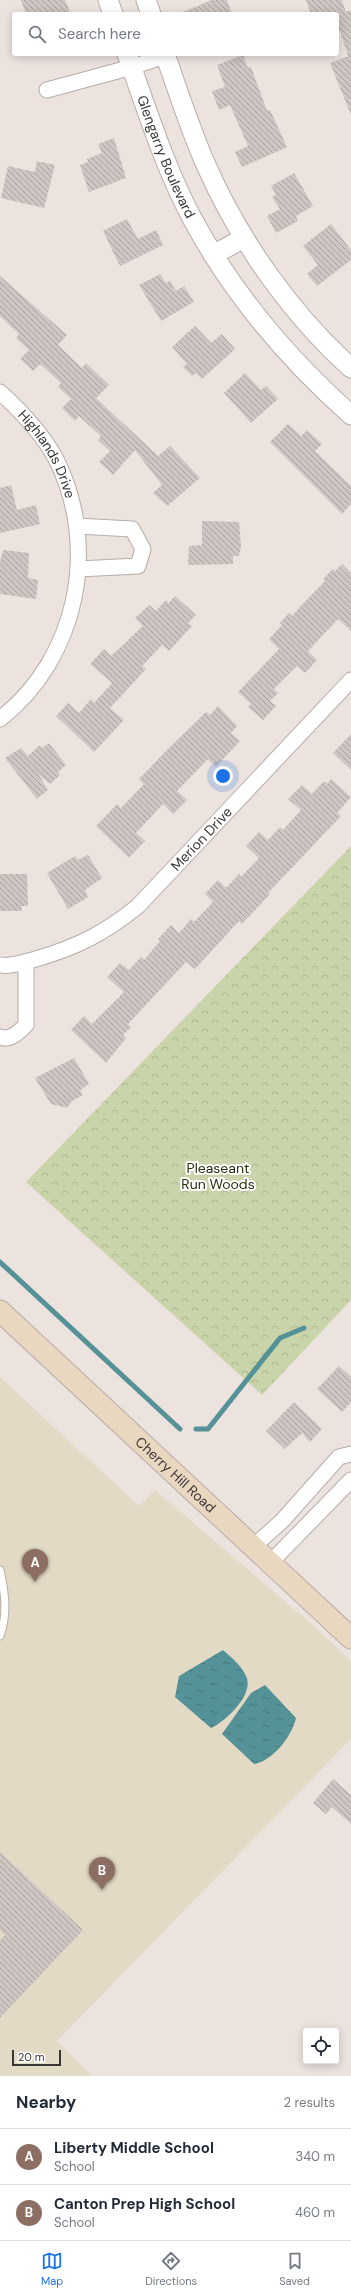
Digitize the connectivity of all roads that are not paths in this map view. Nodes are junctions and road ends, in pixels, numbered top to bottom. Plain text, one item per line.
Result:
1 (108, 0) edge
2 (146, 0) edge
3 (112, 12) edge
4 (150, 12) edge
5 (159, 56) edge
6 (165, 56) edge
7 (130, 61) edge
8 (47, 90) dead end
9 (244, 238) junction
10 (214, 255) junction
11 (351, 368) edge
12 (0, 392) edge
13 (351, 415) edge
14 (77, 526) junction
15 (78, 569) junction
16 (351, 680) edge
17 (0, 719) edge
18 (26, 962) junction
19 (0, 965) edge
20 (0, 1037) edge
21 (0, 1311) edge
22 (351, 1454) edge
23 (351, 1480) edge
24 (253, 1546) junction
25 (270, 1563) junction
26 (0, 1570) edge
27 (0, 1636) edge
28 (351, 1638) edge

1 - 3 street
2 - 4 street
5 - 7 street
6 - 9 street
7 - 8 street
7 - 10 street, Glengarry Boulevard
9 - 10 street
9 - 11 street
10 - 13 street, Glengarry Boulevard
12 - 14 street, Highlands Drive
14 - 15 street, Highlands Drive
14 - 15 street
15 - 17 street, Highlands Drive
16 - 18 street, Merion Drive
18 - 19 street, Merion Drive
18 - 20 street
21 - 24 main road, Cherry Hill Road
22 - 24 street
23 - 25 street
24 - 25 main road, Cherry Hill Road
25 - 28 main road, Cherry Hill Road
26 - 27 lane

